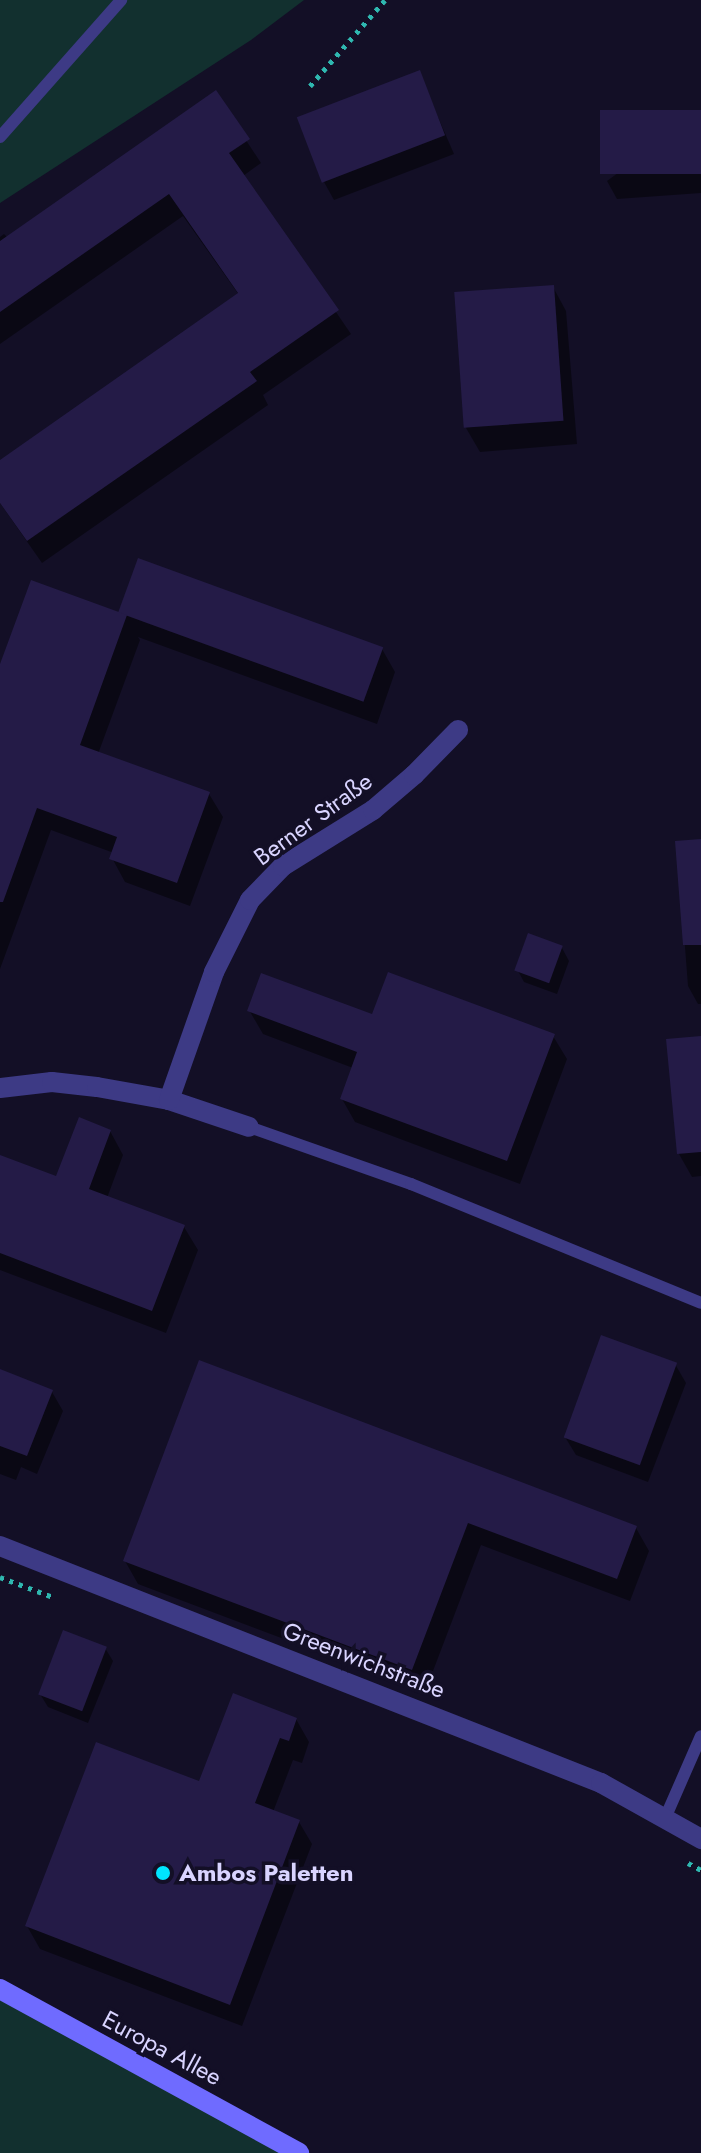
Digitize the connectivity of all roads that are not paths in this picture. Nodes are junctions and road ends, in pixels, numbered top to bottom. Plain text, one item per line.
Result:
1 (121, 0) edge
2 (0, 137) edge
3 (458, 730) dead end
4 (0, 1088) edge
5 (169, 1100) junction
6 (249, 1127) joint
7 (701, 1303) edge
8 (0, 1546) edge
9 (701, 1736) edge
10 (666, 1816) junction
11 (701, 1839) edge
12 (0, 1989) edge
13 (299, 2153) edge

1 - 2 lane
3 - 5 street, Berner Straße
4 - 5 street
5 - 6 street
6 - 7 lane
8 - 10 street, Greenwichstraße
9 - 10 lane
10 - 11 street, Greenwichstraße
12 - 13 main road, Europa Allee

